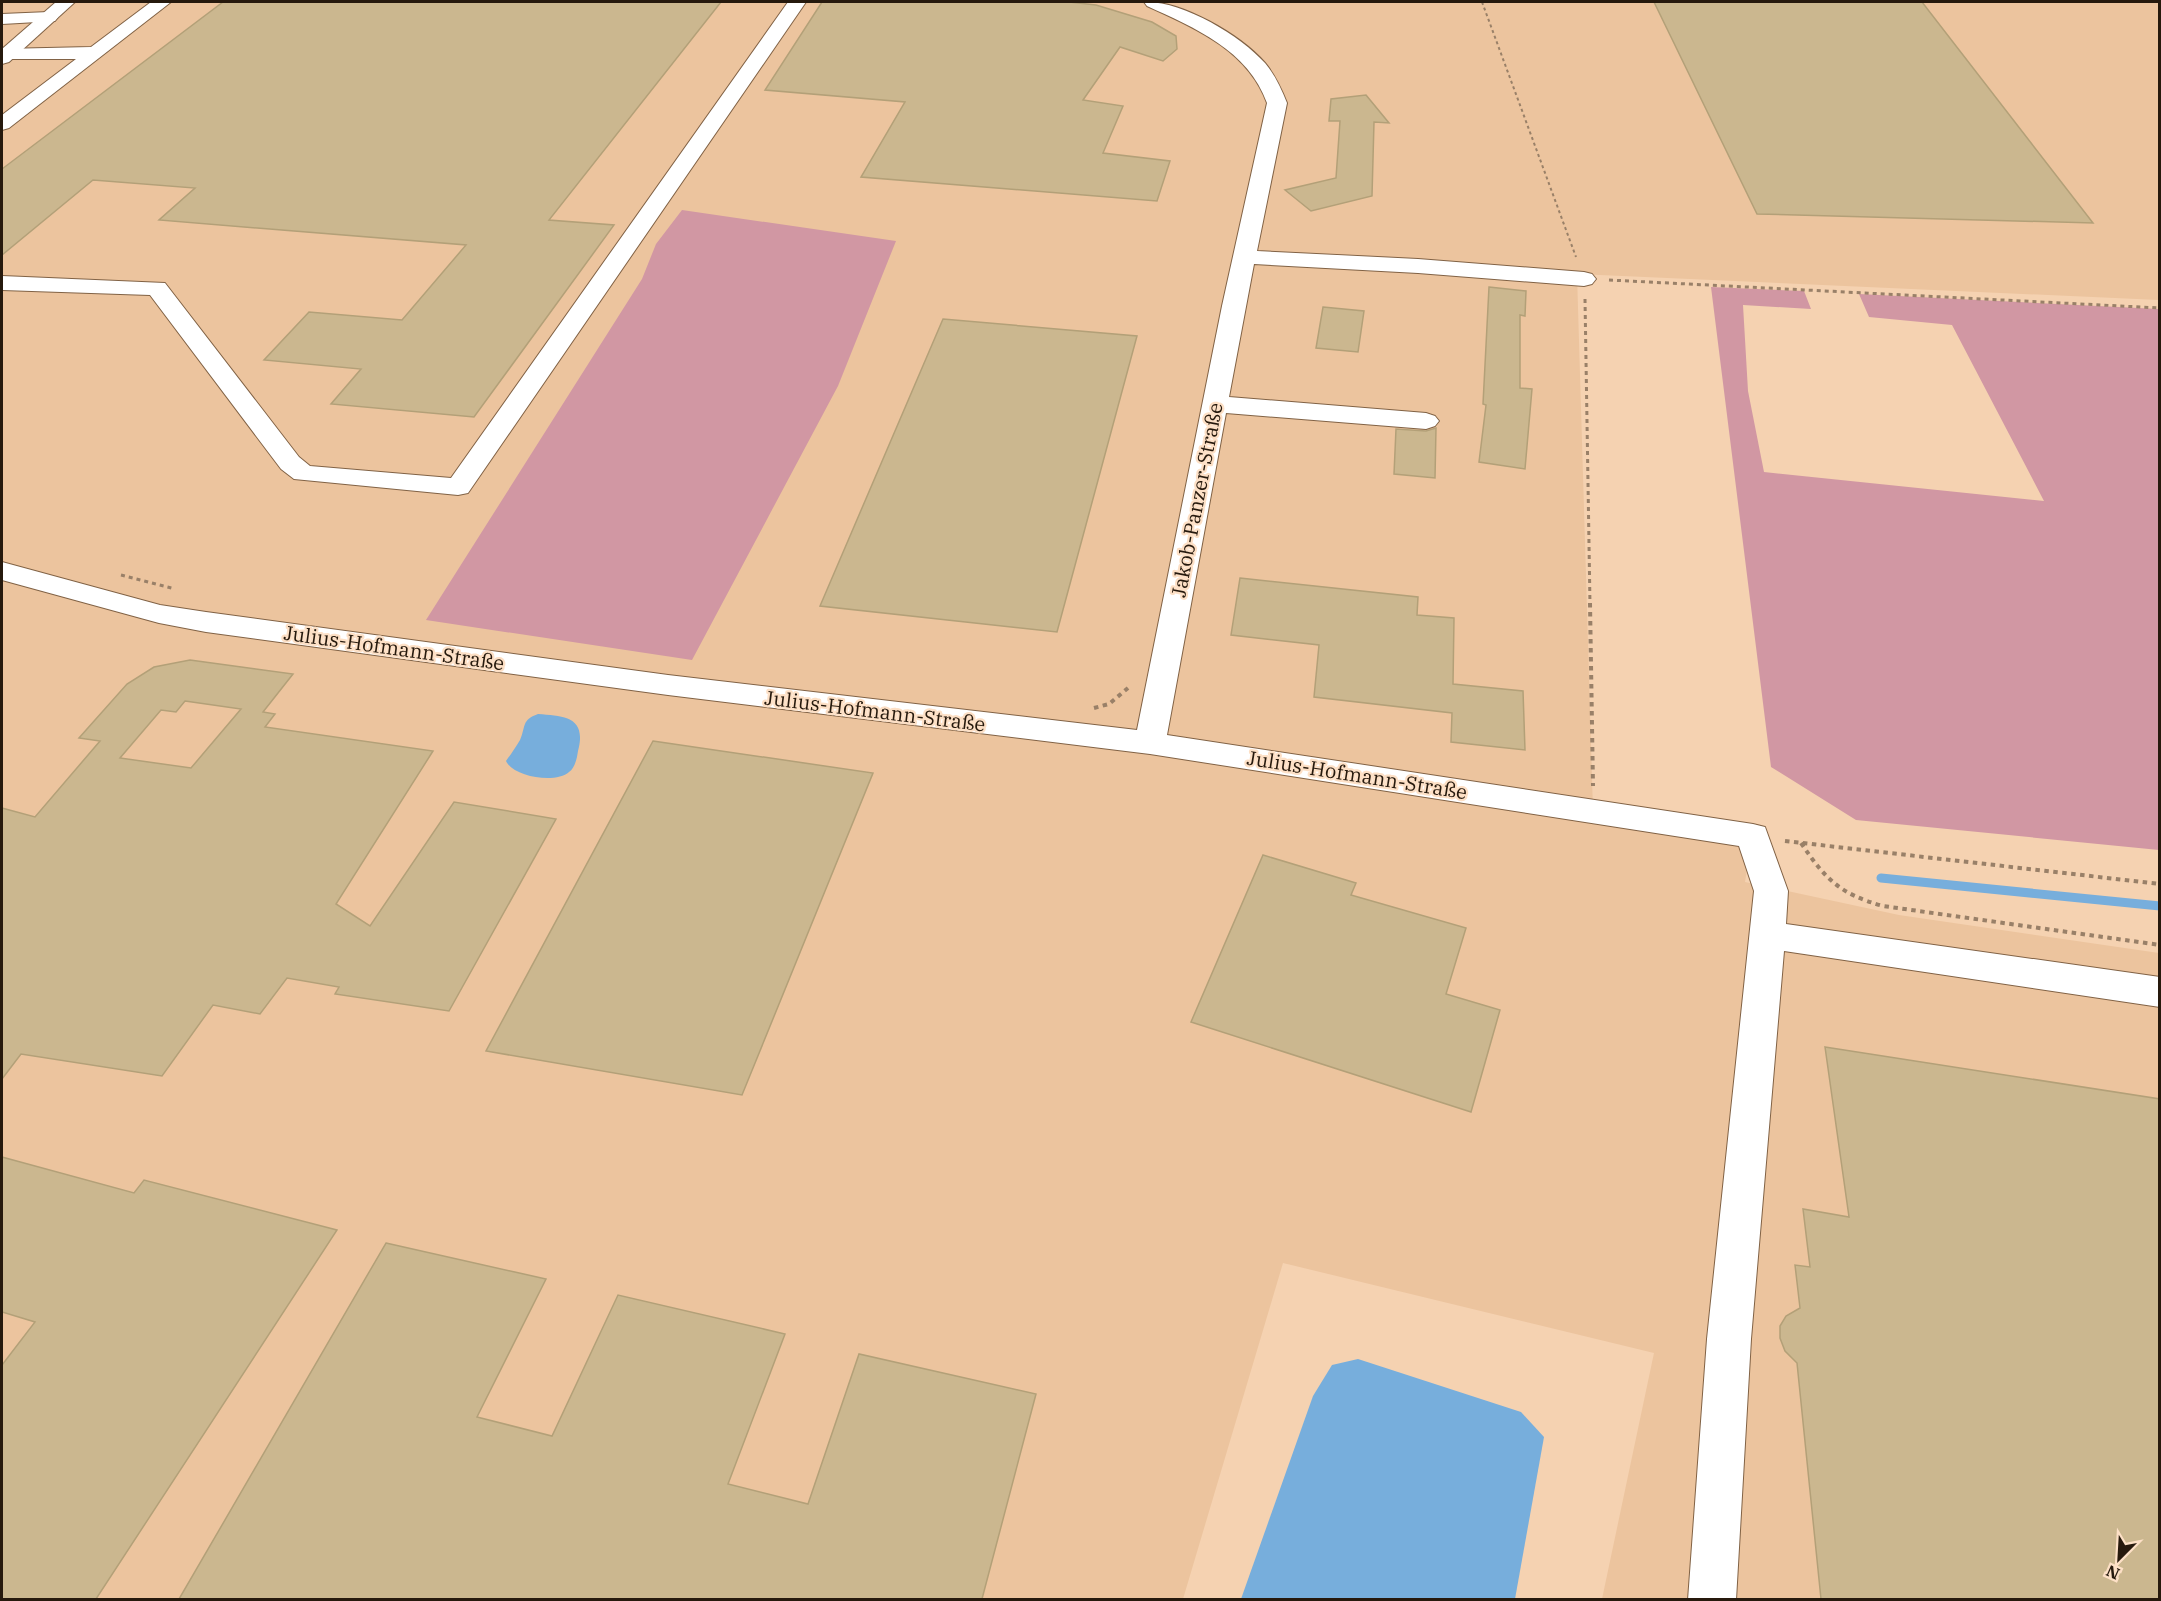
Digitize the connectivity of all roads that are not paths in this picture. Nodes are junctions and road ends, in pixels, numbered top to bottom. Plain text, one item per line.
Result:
1 (66, 2) edge
2 (162, 2) edge
3 (797, 2) edge
4 (1153, 2) edge
5 (49, 17) junction
6 (2, 19) edge
7 (98, 53) junction
8 (4, 56) edge
9 (2, 124) edge
10 (1244, 257) junction
11 (1584, 279) road end
12 (2, 283) edge
13 (1215, 404) junction
14 (1426, 421) dead end
15 (2, 571) edge
16 (1150, 743) junction
17 (1768, 935) junction
18 (2160, 992) edge
19 (1712, 1599) edge

1 - 5 street
2 - 7 street
3 - 12 street
4 - 10 street, Jakob-Panzer-Straße
5 - 6 street
5 - 8 street
7 - 8 street
7 - 9 street
10 - 11 street
10 - 13 street, Jakob-Panzer-Straße
13 - 14 street
13 - 16 street, Jakob-Panzer-Straße
15 - 16 street, Julius-Hofmann-Straße
16 - 17 street, Julius-Hofmann-Straße
17 - 18 street
17 - 19 street

